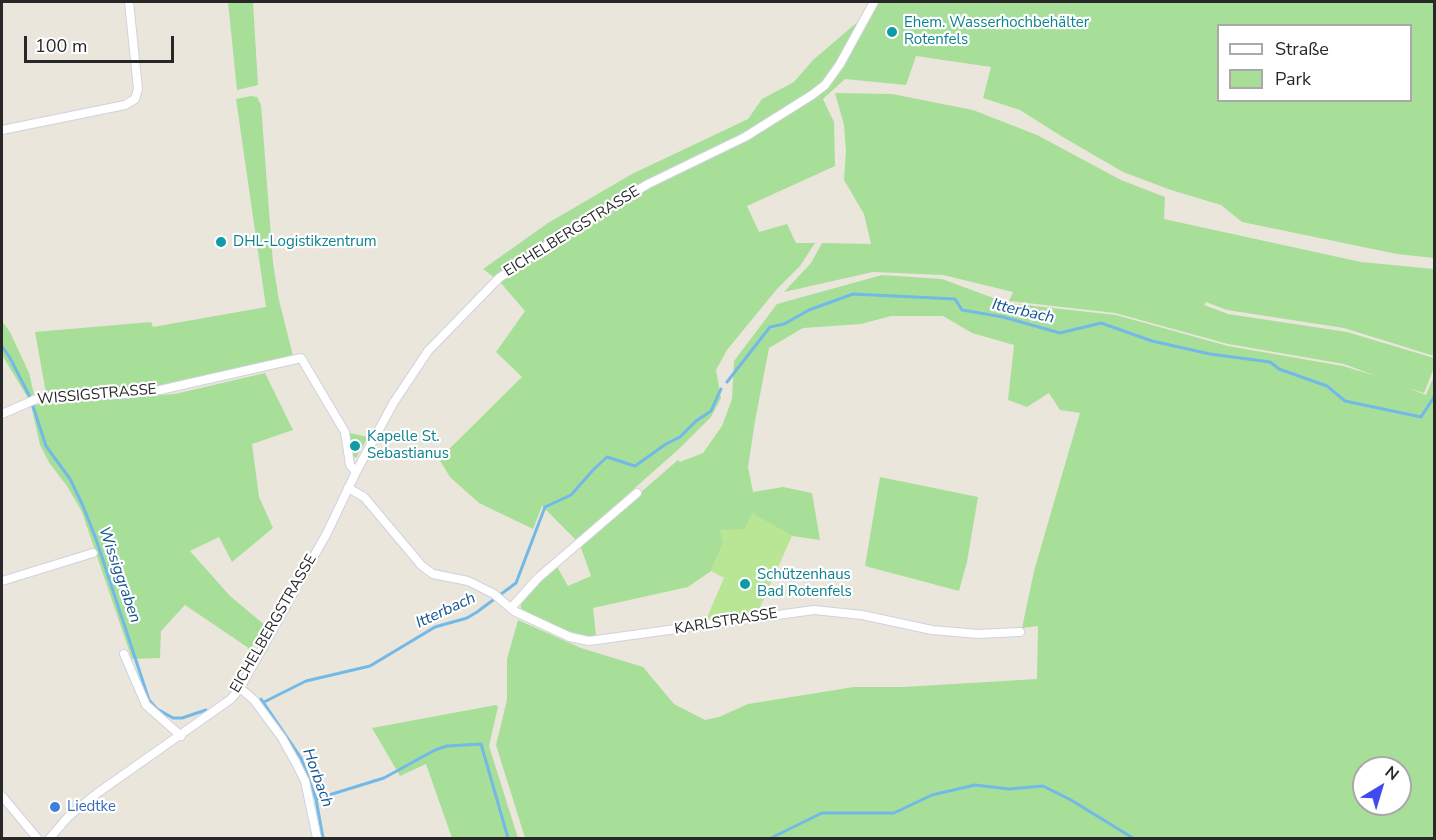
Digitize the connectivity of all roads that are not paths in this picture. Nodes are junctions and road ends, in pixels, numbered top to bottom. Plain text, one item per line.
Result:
1 (129, 2) edge
2 (873, 2) edge
3 (2, 129) edge
4 (2, 414) edge
5 (356, 472) junction
6 (348, 488) junction
7 (637, 493) dead end
8 (93, 553) dead end
9 (2, 581) edge
10 (511, 608) junction
11 (1020, 632) dead end
12 (124, 654) dead end
13 (240, 688) junction
14 (181, 736) junction
15 (2, 796) edge
16 (37, 838) edge
17 (50, 838) edge
18 (317, 838) edge

1 - 3 street
2 - 5 street, EICHELBERGSTRASSE
4 - 5 street, WISSIGSTRASSE
5 - 6 street, EICHELBERGSTRASSE
6 - 10 street, KARLSTRASSE
6 - 13 street, EICHELBERGSTRASSE
7 - 10 street
8 - 9 street
10 - 11 street, KARLSTRASSE
12 - 14 street
13 - 14 street, EICHELBERGSTRASSE
13 - 18 street
14 - 17 street, EICHELBERGSTRASSE
15 - 16 street

